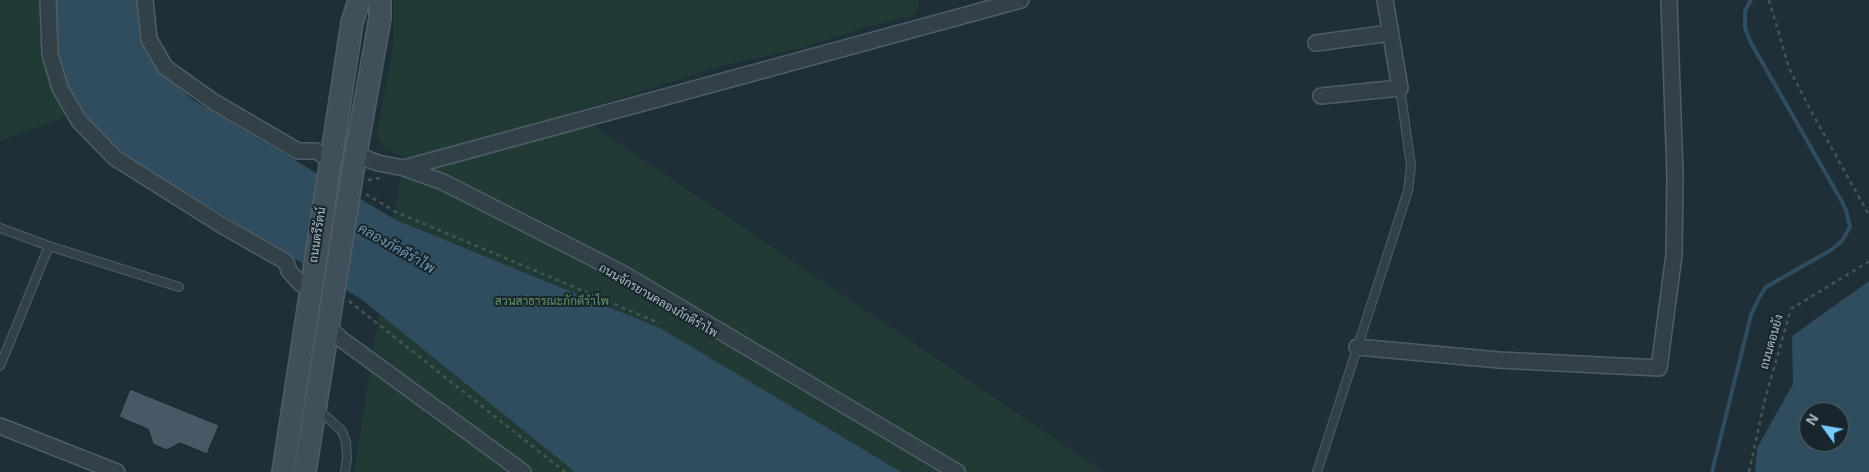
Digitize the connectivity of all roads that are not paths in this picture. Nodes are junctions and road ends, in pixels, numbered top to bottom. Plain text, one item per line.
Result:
1 (48, 0) edge
2 (145, 0) edge
3 (359, 0) edge
4 (380, 0) edge
5 (1385, 0) edge
6 (1669, 0) edge
7 (1013, 1) edge
8 (1390, 33) junction
9 (1316, 43) dead end
10 (1400, 88) junction
11 (1321, 96) dead end
12 (357, 155) junction
13 (330, 160) junction
14 (404, 168) junction
15 (0, 228) edge
16 (49, 246) junction
17 (310, 286) junction
18 (178, 287) dead end
19 (328, 327) junction
20 (1357, 347) junction
21 (0, 366) edge
22 (316, 407) junction
23 (0, 426) edge
24 (521, 471) edge
25 (117, 472) edge
26 (283, 472) edge
27 (305, 472) edge
28 (345, 472) edge
29 (957, 472) edge
30 (1317, 472) edge

1 - 17 street
2 - 13 street
3 - 13 main road, ถนนตรีรัตน์
4 - 12 main road, ถนนตรีรัตน์
5 - 8 street
6 - 20 street
7 - 14 street
8 - 9 street
8 - 10 street
10 - 11 street
10 - 20 lane
12 - 14 street
12 - 19 main road, ถนนตรีรัตน์
13 - 17 main road, ถนนตรีรัตน์
14 - 29 street
15 - 16 lane
16 - 18 lane
16 - 21 lane
17 - 26 main road, ถนนตรีรัตน์
19 - 22 main road, ถนนตรีรัตน์
19 - 24 street
20 - 30 lane
22 - 27 main road, ถนนตรีรัตน์
22 - 28 lane
23 - 25 street

